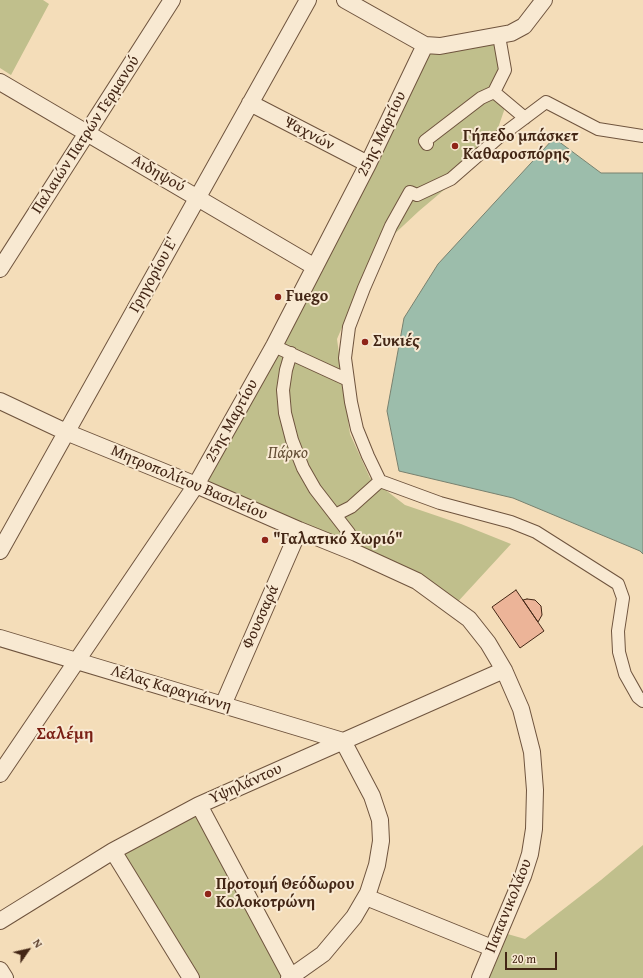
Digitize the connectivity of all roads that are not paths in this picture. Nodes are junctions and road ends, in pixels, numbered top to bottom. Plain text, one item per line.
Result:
1 (172, 0) edge
2 (308, 0) edge
3 (345, 0) edge
4 (544, 0) edge
5 (499, 36) junction
6 (425, 45) junction
7 (0, 82) edge
8 (494, 92) junction
9 (250, 103) junction
10 (525, 118) junction
11 (87, 133) junction
12 (643, 136) edge
13 (428, 144) dead end
14 (368, 164) junction
15 (197, 197) junction
16 (315, 267) junction
17 (0, 270) edge
18 (274, 346) junction
19 (291, 353) junction
20 (348, 380) junction
21 (0, 401) edge
22 (66, 432) junction
23 (380, 481) junction
24 (196, 485) junction
25 (335, 515) junction
26 (300, 530) junction
27 (0, 550) edge
28 (356, 553) junction
29 (0, 638) edge
30 (77, 661) junction
31 (504, 670) junction
32 (643, 701) edge
33 (223, 704) junction
34 (343, 740) junction
35 (0, 774) edge
36 (199, 805) junction
37 (113, 851) junction
38 (366, 896) junction
39 (0, 921) edge
40 (492, 948) junction
41 (0, 970) edge
42 (5, 978) edge
43 (191, 978) edge
44 (290, 978) edge
45 (480, 978) edge

1 - 11 street, Παλαιών Πατρών Γερμανού
2 - 9 street, Γρηγορίου Ε'
3 - 6 street
4 - 5 street
5 - 6 street
5 - 8 street
6 - 14 street, 25ης Μαρτίου
7 - 11 street, Αιδηψού
8 - 10 street
8 - 13 street
9 - 14 street, Ψαχνών
9 - 15 street, Γρηγορίου Ε'
10 - 12 street
10 - 20 street
11 - 15 street, Αιδηψού
11 - 17 street, Παλαιών Πατρών Γερμανού
14 - 16 street, 25ης Μαρτίου
15 - 16 street, Αιδηψού
15 - 22 street, Γρηγορίου Ε'
16 - 18 street, 25ης Μαρτίου
18 - 19 street
18 - 24 street, 25ης Μαρτίου
19 - 20 street
19 - 25 street
20 - 23 street
21 - 22 street, Μητροπολίτου Βασιλείου
22 - 24 street, Μητροπολίτου Βασιλείου
22 - 27 street, Γρηγορίου Ε'
23 - 25 street
23 - 32 street
24 - 26 street, Μητροπολίτου Βασιλείου
24 - 30 street, 25ης Μαρτίου
25 - 28 street
26 - 28 street, Μητροπολίτου Βασιλείου
26 - 33 street, Φουσσαρά
28 - 31 street, Μητροπολίτου Βασιλείου
29 - 30 street, Λέλας Καραγιάννη
30 - 33 street, Λέλας Καραγιάννη
30 - 35 street, 25ης Μαρτίου
31 - 34 street, Υψηλάντου
31 - 40 street, Παπανικολάου
33 - 34 street, Λέλας Καραγιάννη
34 - 36 street, Υψηλάντου
34 - 38 street
36 - 37 street, Υψηλάντου
36 - 44 street
37 - 39 street, Υψηλάντου
37 - 43 street
38 - 40 street
38 - 44 street
40 - 45 street, Παπανικολάου
41 - 42 street

